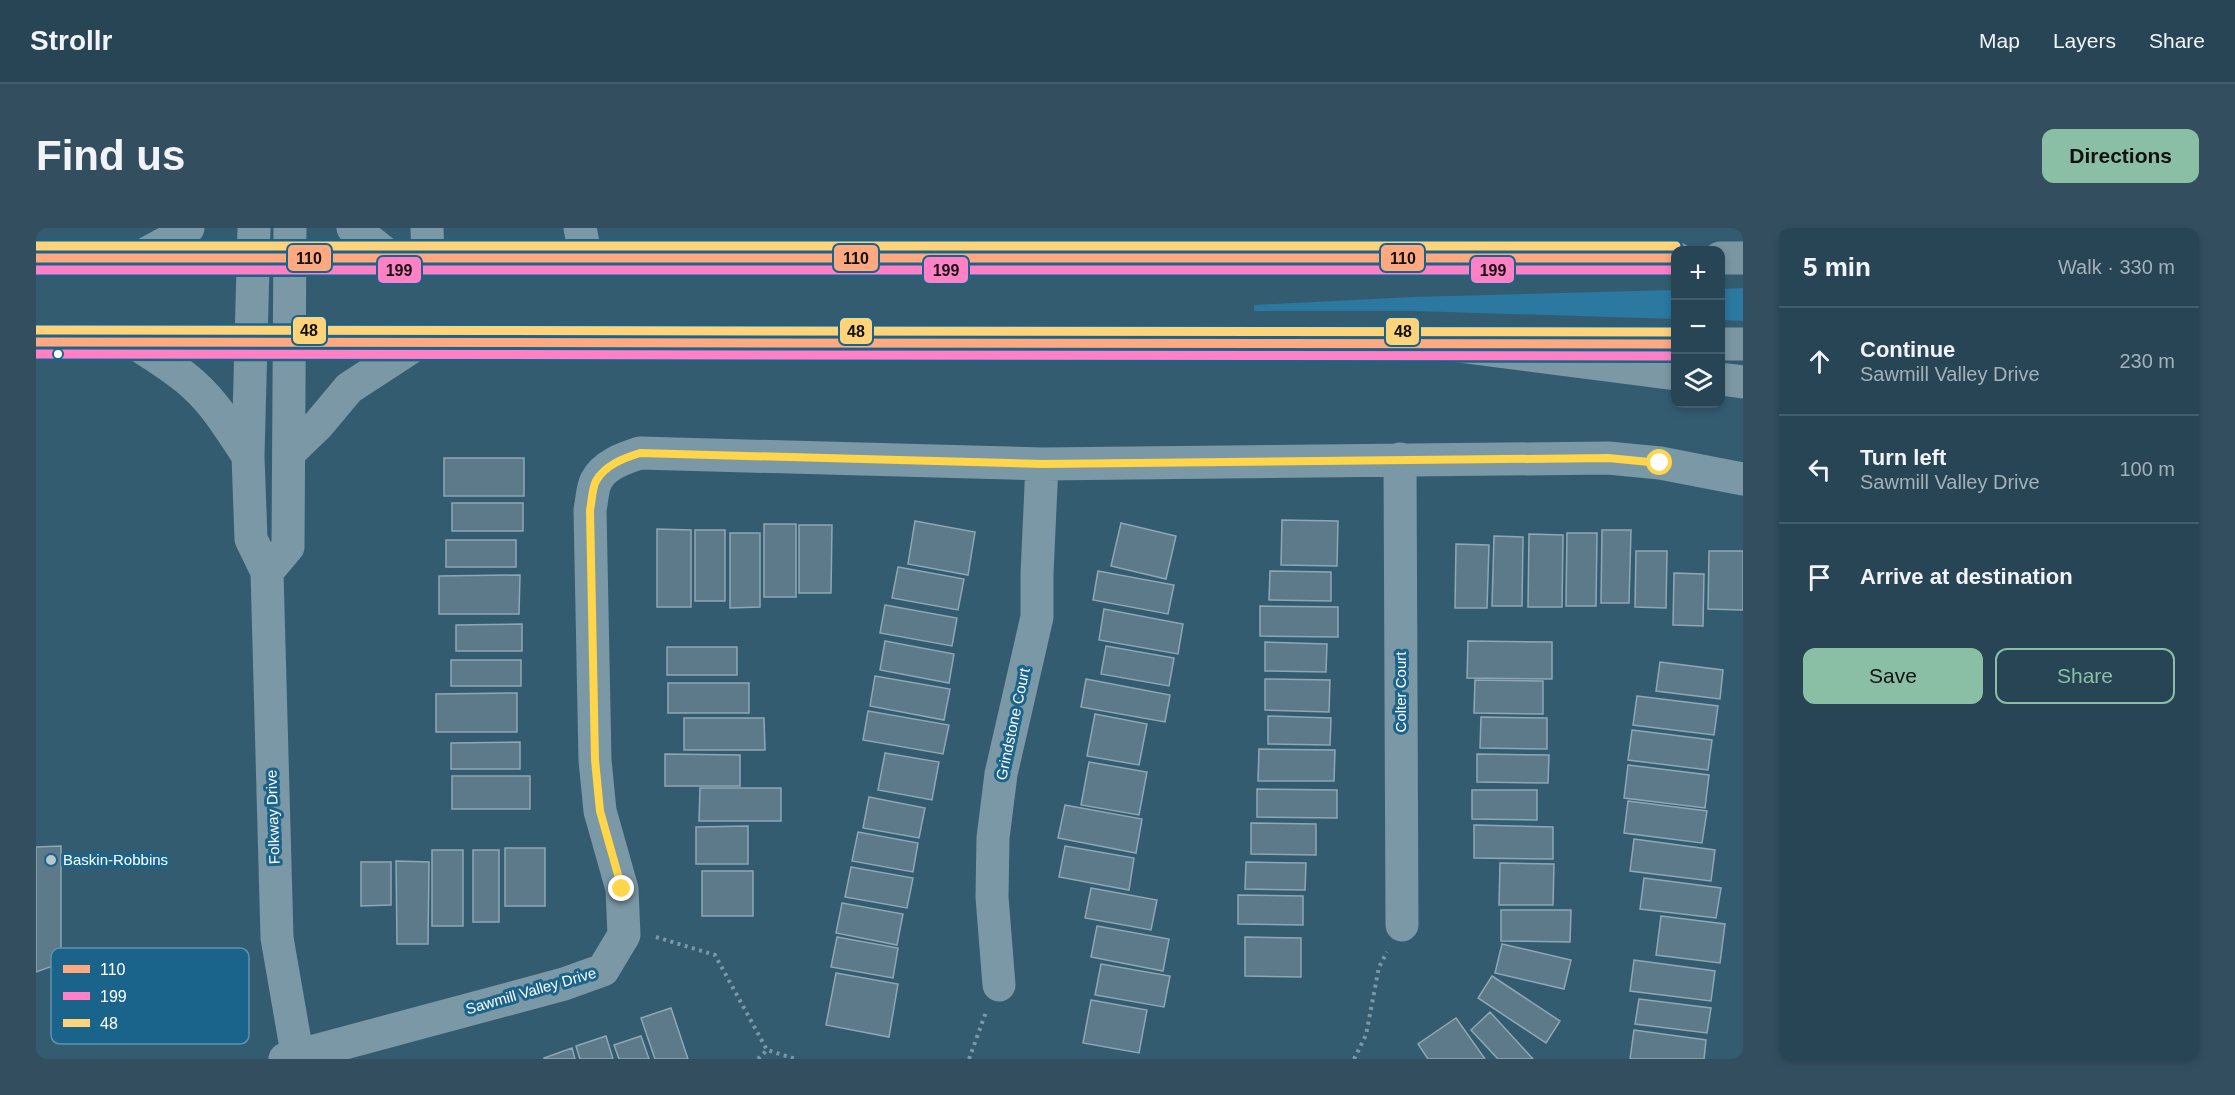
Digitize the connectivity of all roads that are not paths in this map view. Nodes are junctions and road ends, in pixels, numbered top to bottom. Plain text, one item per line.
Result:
1 (188, 228) edge
2 (353, 228) edge
3 (253, 243) edge
4 (290, 243) edge
5 (428, 243) edge
6 (583, 243) edge
7 (36, 258) edge
8 (138, 258) junction
9 (391, 258) junction
10 (1671, 258) edge
11 (1725, 258) edge
12 (1743, 258) edge
13 (36, 342) edge
14 (135, 343) junction
15 (251, 343) junction
16 (289, 343) junction
17 (418, 343) junction
18 (1443, 344) junction
19 (1671, 344) edge
20 (1725, 344) edge
21 (1743, 344) edge
22 (1671, 373) edge
23 (1725, 380) edge
24 (1743, 382) edge
25 (289, 453) junction
26 (248, 456) junction
27 (1400, 459) junction
28 (1042, 464) junction
29 (1743, 479) edge
30 (267, 572) junction
31 (1402, 925) road end
32 (999, 981) road end
33 (293, 1058) edge

1 - 8 street
2 - 9 street
3 - 4 main road
3 - 8 main road
3 - 15 street, Folkway Drive
4 - 9 main road
4 - 16 street
5 - 6 main road
5 - 9 main road
6 - 10 main road
7 - 8 main road
11 - 12 main road
13 - 14 main road
14 - 15 main road
14 - 26 street
15 - 16 main road
15 - 26 street, Folkway Drive
16 - 17 main road
16 - 25 street
17 - 18 main road
17 - 25 street
18 - 19 main road
18 - 22 highway
20 - 21 main road
23 - 24 highway
25 - 30 street
26 - 30 street, Folkway Drive
27 - 28 street, Sawmill Valley Drive
27 - 29 street, Sawmill Valley Drive
27 - 31 street, Colter Court
28 - 32 street, Grindstone Court
28 - 33 street, Sawmill Valley Drive
30 - 33 street, Folkway Drive

